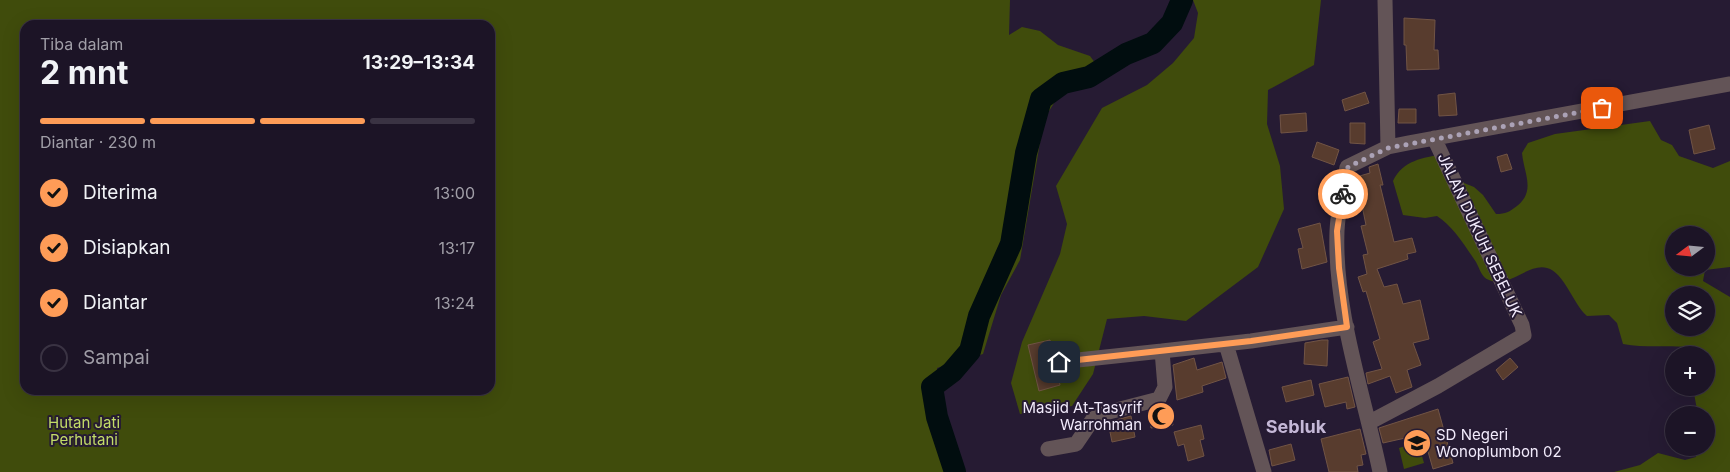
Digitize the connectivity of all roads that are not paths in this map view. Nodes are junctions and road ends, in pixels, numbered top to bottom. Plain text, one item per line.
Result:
1 (1385, 0) edge
2 (1730, 84) edge
3 (1434, 138) junction
4 (1388, 148) junction
5 (1347, 327) junction
6 (1226, 344) junction
7 (1162, 351) junction
8 (1059, 362) dead end
9 (1370, 422) junction
10 (1048, 449) dead end
11 (1264, 472) edge
12 (1380, 472) edge

1 - 4 street
2 - 3 street, JALAN DUKUH SEBELUK
3 - 4 street, JALAN DUKUH SEBELUK
3 - 9 street, JALAN DUKUH SEBELUK
4 - 5 street, JALAN DUKUH SEBELUK
5 - 6 street
5 - 9 street, JALAN DUKUH SEBELUK
6 - 7 street
6 - 11 street
7 - 8 street
7 - 10 street
9 - 12 street, JALAN DUKUH SEBELUK

